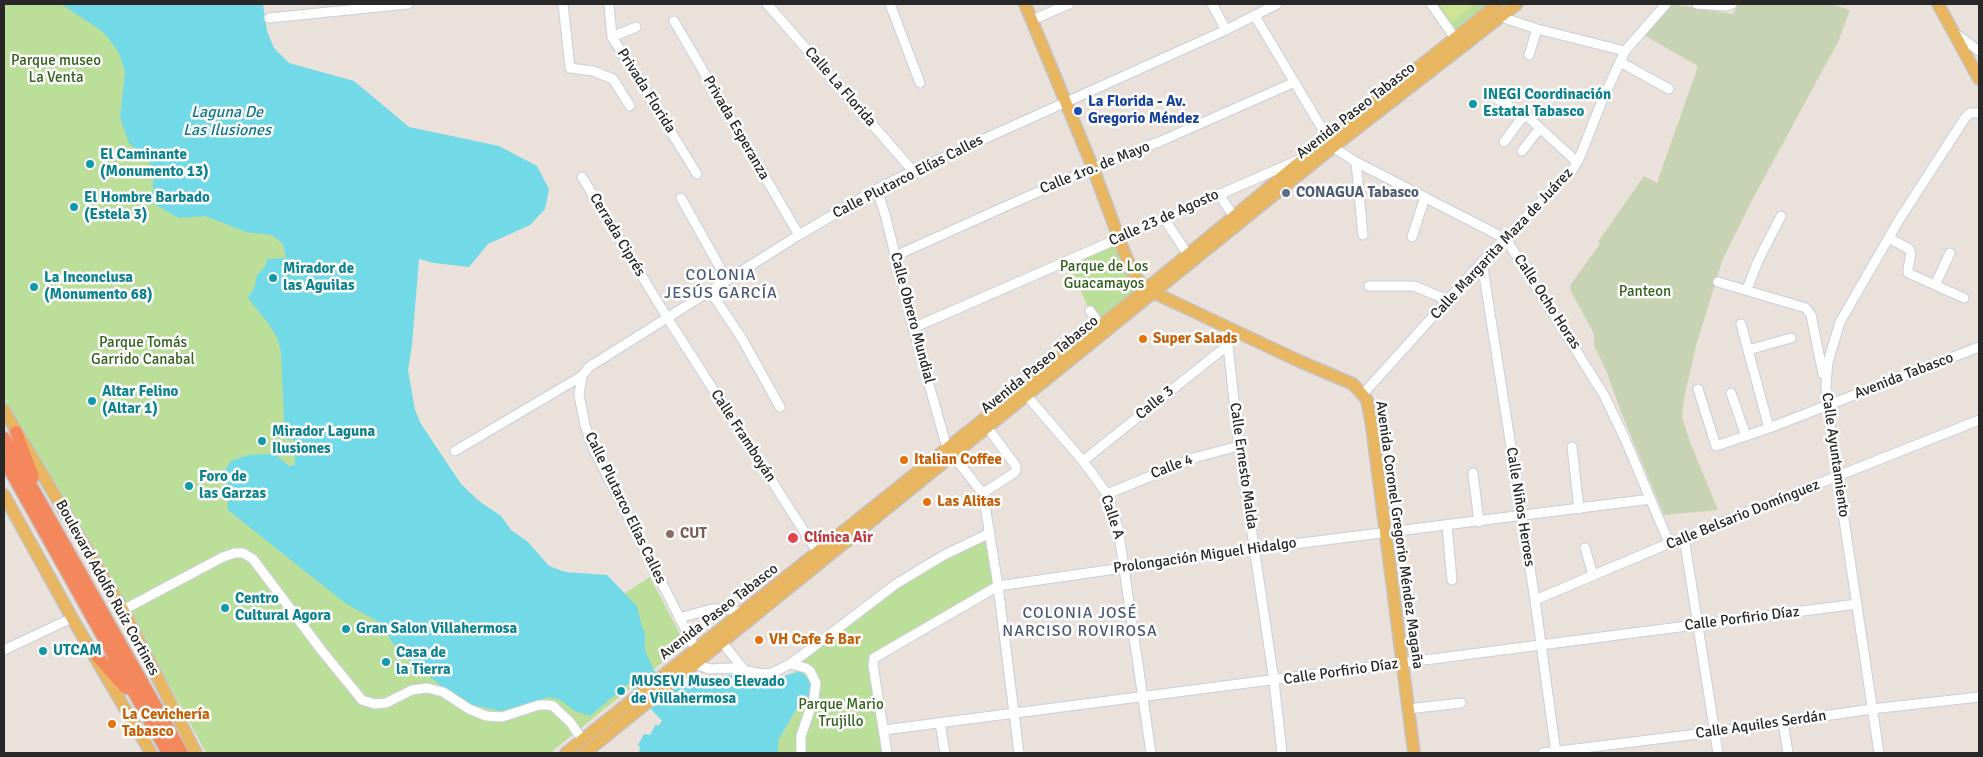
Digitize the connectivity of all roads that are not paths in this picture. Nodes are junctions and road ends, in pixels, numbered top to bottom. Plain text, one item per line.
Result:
1 (408, 4) edge
2 (563, 4) edge
3 (609, 4) edge
4 (767, 4) edge
5 (890, 4) edge
6 (1025, 4) edge
7 (1069, 4) edge
8 (1212, 4) edge
9 (1277, 4) edge
10 (1431, 4) edge
11 (1498, 4) edge
12 (1517, 4) edge
13 (1666, 4) edge
14 (1697, 4) edge
15 (1732, 4) edge
16 (1938, 4) edge
17 (1255, 16) junction
18 (1501, 17) junction
19 (269, 18) dead end
20 (1032, 20) junction
21 (674, 21) dead end
22 (636, 28) dead end
23 (1537, 29) junction
24 (1226, 30) junction
25 (1953, 32) junction
26 (612, 37) junction
27 (1455, 38) junction
28 (1625, 51) junction
29 (1979, 51) edge
30 (1529, 56) dead end
31 (1620, 62) junction
32 (1979, 79) edge
33 (1295, 82) junction
34 (920, 83) dead end
35 (1669, 89) dead end
36 (1495, 98) dead end
37 (1065, 103) junction
38 (630, 106) dead end
39 (1979, 113) edge
40 (1524, 115) junction
41 (1540, 128) junction
42 (1504, 142) dead end
43 (1331, 143) junction
44 (1522, 151) dead end
45 (1306, 157) junction
46 (1356, 162) junction
47 (1577, 162) junction
48 (1278, 167) junction
49 (1093, 168) junction
50 (913, 171) junction
51 (697, 174) dead end
52 (582, 177) dead end
53 (1277, 182) junction
54 (877, 189) junction
55 (1218, 194) junction
56 (1425, 197) junction
57 (681, 198) dead end
58 (1781, 216) dead end
59 (1234, 217) junction
60 (1164, 218) junction
61 (799, 235) junction
62 (1363, 235) dead end
63 (1412, 237) dead end
64 (1120, 238) junction
65 (1889, 238) junction
66 (1506, 239) junction
67 (1950, 253) dead end
68 (1188, 255) junction
69 (895, 256) junction
70 (1482, 262) junction
71 (727, 280) junction
72 (1718, 282) dead end
73 (1935, 285) junction
74 (1369, 286) dead end
75 (1747, 289) junction
76 (1150, 291) junction
77 (710, 292) junction
78 (1964, 298) dead end
79 (1448, 300) junction
80 (1090, 311) dead end
81 (668, 319) junction
82 (1741, 324) dead end
83 (1100, 326) junction
84 (913, 328) junction
85 (1226, 328) junction
86 (1791, 338) dead end
87 (1228, 345) junction
88 (1979, 347) edge
89 (1748, 350) junction
90 (582, 376) junction
91 (1826, 384) junction
92 (1698, 389) dead end
93 (1731, 393) dead end
94 (1363, 394) junction
95 (1027, 396) junction
96 (1826, 406) junction
97 (780, 407) dead end
98 (4, 410) edge
99 (1978, 420) edge
100 (987, 427) junction
101 (1769, 428) junction
102 (1979, 430) edge
103 (16, 432) junction
104 (1746, 436) junction
105 (4, 438) edge
106 (1239, 446) junction
107 (1572, 447) dead end
108 (455, 451) dead end
109 (949, 451) junction
110 (4, 459) edge
111 (1083, 461) junction
112 (1473, 473) dead end
113 (1837, 477) junction
114 (982, 493) junction
115 (1106, 494) junction
116 (4, 495) edge
117 (1651, 499) junction
118 (1579, 508) junction
119 (1522, 516) junction
120 (48, 517) junction
121 (1479, 522) junction
122 (1447, 526) junction
123 (990, 533) junction
124 (1385, 533) junction
125 (1684, 537) junction
126 (1669, 544) junction
127 (1585, 548) dead end
128 (1254, 549) junction
129 (818, 553) junction
130 (1124, 567) junction
131 (1593, 575) junction
132 (1452, 580) dead end
133 (998, 586) junction
134 (1535, 600) junction
135 (1857, 604) junction
136 (123, 610) junction
137 (742, 613) junction
138 (72, 618) junction
139 (679, 618) junction
140 (1698, 625) junction
141 (722, 642) junction
142 (1541, 645) junction
143 (89, 648) junction
144 (4, 650) edge
145 (696, 650) junction
146 (1403, 663) junction
147 (696, 664) junction
148 (790, 664) junction
149 (745, 671) junction
150 (1274, 681) junction
151 (1979, 696) edge
152 (1144, 697) junction
153 (1461, 703) dead end
154 (141, 705) junction
155 (1408, 709) junction
156 (1872, 709) junction
157 (1014, 713) junction
158 (940, 722) junction
159 (1784, 722) junction
160 (884, 730) junction
161 (1714, 732) junction
162 (582, 739) junction
163 (1603, 750) edge
164 (1556, 752) edge
165 (151, 753) edge
166 (168, 753) edge
167 (182, 753) edge
168 (196, 753) edge
169 (566, 753) edge
170 (585, 753) edge
171 (801, 753) edge
172 (888, 753) edge
173 (945, 753) edge
174 (1019, 753) edge
175 (1151, 753) edge
176 (1282, 753) edge
177 (1414, 753) edge
178 (1543, 753) edge
179 (1718, 753) edge
180 (1788, 753) edge
181 (1879, 753) edge

1 - 19 street
2 - 38 street
3 - 26 street, Privada Florida
4 - 50 street, Calle La Florida
5 - 34 street
6 - 20 main road, Avenida Coronel Gregorio Méndez Magaña
7 - 20 street
8 - 24 street
9 - 17 street, Calle Plutarco Elías Calles
10 - 27 street
11 - 27 main road, Avenida Paseo Tabasco
12 - 18 main road, Avenida Paseo Tabasco
13 - 28 street, Calle Margarita Maza de Juárez
14 - 15 street
16 - 25 main road
17 - 24 street, Calle Plutarco Elías Calles
17 - 33 street, Calle Ocho Horas
18 - 23 street
18 - 43 main road, Avenida Paseo Tabasco
20 - 37 main road, Avenida Coronel Gregorio Méndez Magaña
21 - 61 street, Privada Esperanza
22 - 26 street
23 - 28 street
23 - 30 street
24 - 37 street, Calle Plutarco Elías Calles
25 - 29 street
25 - 32 main road
26 - 51 street, Privada Florida
27 - 43 main road, Avenida Paseo Tabasco
28 - 31 street, Calle Margarita Maza de Juárez
31 - 35 street
31 - 47 street, Calle Margarita Maza de Juárez
33 - 43 street, Calle Ocho Horas
33 - 49 street, Calle 1ro. de Mayo
36 - 40 street
37 - 49 main road, Avenida Coronel Gregorio Méndez Magaña
37 - 50 street, Calle Plutarco Elías Calles
39 - 65 street, Calle Ayuntamiento
40 - 41 street
40 - 42 street
41 - 44 street
41 - 47 street
43 - 45 main road, Avenida Paseo Tabasco
43 - 46 street, Calle Ocho Horas
43 - 76 main road, Avenida Paseo Tabasco
45 - 48 street, Calle 23 de Agosto
45 - 53 main road, Avenida Paseo Tabasco
46 - 56 street, Calle Ocho Horas
46 - 62 street
47 - 66 street, Calle Margarita Maza de Juárez
48 - 53 main road
48 - 55 street, Calle 23 de Agosto
49 - 64 main road, Avenida Coronel Gregorio Méndez Magaña
49 - 69 street, Calle 1ro. de Mayo
50 - 54 street, Calle Plutarco Elías Calles
52 - 81 street, Cerrada Ciprés
53 - 59 main road, Avenida Paseo Tabasco
54 - 61 street, Calle Plutarco Elías Calles
54 - 69 street, Calle Obrero Mundial
55 - 59 street
55 - 60 street, Calle 23 de Agosto
56 - 63 street
56 - 66 street, Calle Ocho Horas
57 - 71 street
58 - 75 street
59 - 68 main road, Avenida Paseo Tabasco
60 - 64 street, Calle 23 de Agosto
60 - 68 street
61 - 71 street, Calle Plutarco Elías Calles
64 - 76 main road, Avenida Coronel Gregorio Méndez Magaña
64 - 84 street, Calle 23 de Agosto
65 - 73 street
65 - 91 street, Calle Ayuntamiento
66 - 70 street, Calle Margarita Maza de Juárez
66 - 117 street, Calle Ocho Horas
67 - 73 street
68 - 76 main road, Avenida Paseo Tabasco
69 - 84 street, Calle Obrero Mundial
70 - 79 street, Calle Margarita Maza de Juárez
70 - 119 street, Calle Niños Heroes
71 - 77 street, Calle Plutarco Elías Calles
72 - 75 street
73 - 78 street
74 - 79 street
75 - 91 street
76 - 83 main road, Avenida Paseo Tabasco
76 - 85 main road, Avenida Coronel Gregorio Méndez Magaña
76 - 95 main road, Avenida Paseo Tabasco
77 - 81 street, Calle Plutarco Elías Calles
77 - 97 street
79 - 94 street, Calle Margarita Maza de Juárez
80 - 83 street
81 - 90 street, Calle Plutarco Elías Calles
81 - 129 street, Calle Framboyán
82 - 89 street
83 - 109 main road, Avenida Paseo Tabasco
84 - 109 street, Calle Obrero Mundial
85 - 87 street, Calle Ernesto Malda
85 - 94 main road, Avenida Coronel Gregorio Méndez Magaña
86 - 89 street
87 - 106 street, Calle Ernesto Malda
87 - 111 street, Calle 3
88 - 96 street, Avenida Tabasco
89 - 101 street
90 - 108 street
90 - 139 street, Calle Plutarco Elías Calles
91 - 96 street, Calle Ayuntamiento
92 - 104 street, Avenida Tabasco
93 - 104 street
94 - 124 main road, Avenida Coronel Gregorio Méndez Magaña
95 - 100 main road, Avenida Paseo Tabasco
95 - 111 street, Calle A
96 - 101 street, Avenida Tabasco
96 - 113 street, Calle Ayuntamiento
98 - 103 main road
99 - 102 street
99 - 113 street, Calle Belsario Domínguez
100 - 109 main road, Avenida Paseo Tabasco
100 - 114 street
101 - 104 street, Avenida Tabasco
103 - 120 highway
103 - 136 main road
105 - 120 highway, Boulevard Adolfo Ruíz Cortines
106 - 115 street, Calle 4
106 - 128 street, Calle Ernesto Malda
107 - 118 street
109 - 114 street
109 - 129 main road, Avenida Paseo Tabasco
109 - 141 main road, Avenida Paseo Tabasco
110 - 154 highway, Boulevard Adolfo Ruíz Cortines
111 - 115 street, Calle A
112 - 121 street
113 - 125 street, Calle Belsario Domínguez
113 - 135 street, Calle Ayuntamiento
114 - 123 street
115 - 130 street, Calle A
116 - 138 main road
117 - 118 street, Prolongación Miguel Hidalgo
117 - 126 street, Calle Ocho Horas
118 - 119 street, Prolongación Miguel Hidalgo
119 - 121 street, Prolongación Miguel Hidalgo
119 - 134 street, Calle Niños Heroes
120 - 167 highway, Boulevard Adolfo Ruíz Cortines
121 - 122 street, Prolongación Miguel Hidalgo
122 - 124 street, Prolongación Miguel Hidalgo
122 - 132 street
123 - 133 street
123 - 148 street
124 - 128 street, Prolongación Miguel Hidalgo
124 - 146 main road, Avenida Coronel Gregorio Méndez Magaña
125 - 126 street, Calle Belsario Domínguez
125 - 140 street
126 - 131 street, Calle Belsario Domínguez
127 - 131 street
128 - 130 street, Prolongación Miguel Hidalgo
128 - 150 street, Calle Ernesto Malda
129 - 137 main road, Avenida Paseo Tabasco
130 - 133 street, Prolongación Miguel Hidalgo
130 - 152 street, Calle A
131 - 134 street, Calle Belsario Domínguez
133 - 157 street
133 - 160 street, Prolongación Miguel Hidalgo
134 - 142 street, Calle Niños Heroes
135 - 140 street, Calle Porfirio Díaz
135 - 156 street, Calle Ayuntamiento
136 - 162 street
136 - 168 main road
137 - 139 street
137 - 145 main road, Avenida Paseo Tabasco
138 - 143 main road
138 - 144 street
139 - 145 street, Calle Plutarco Elías Calles
140 - 142 street, Calle Porfirio Díaz
140 - 161 street
141 - 147 main road, Avenida Paseo Tabasco
141 - 149 street
142 - 146 street, Calle Porfirio Díaz
142 - 164 street, Calle Niños Heroes
143 - 154 highway
143 - 165 main road
145 - 162 main road, Avenida Paseo Tabasco
146 - 150 street, Calle Porfirio Díaz
146 - 155 main road, Avenida Coronel Gregorio Méndez Magaña
147 - 149 street
147 - 170 main road, Avenida Paseo Tabasco
148 - 149 street
148 - 171 street
150 - 152 street, Calle Porfirio Díaz
150 - 176 street, Calle Ernesto Malda
151 - 156 street, Calle Aquiles Serdán
152 - 157 street, Calle Porfirio Díaz
152 - 175 street, Calle A
153 - 155 street
154 - 166 highway, Boulevard Adolfo Ruíz Cortines
155 - 177 main road, Avenida Coronel Gregorio Méndez Magaña
156 - 159 street, Calle Aquiles Serdán
156 - 181 street, Calle Ayuntamiento
157 - 158 street, Calle Porfirio Díaz
157 - 174 street
158 - 160 street, Calle Porfirio Díaz
158 - 173 street
159 - 161 street, Calle Aquiles Serdán
159 - 180 street
160 - 172 street, Prolongación Miguel Hidalgo
161 - 163 street, Calle Aquiles Serdán
161 - 179 street
162 - 169 main road, Avenida Paseo Tabasco
163 - 164 street, Calle Aquiles Serdán
164 - 178 street, Calle Aquiles Serdán

